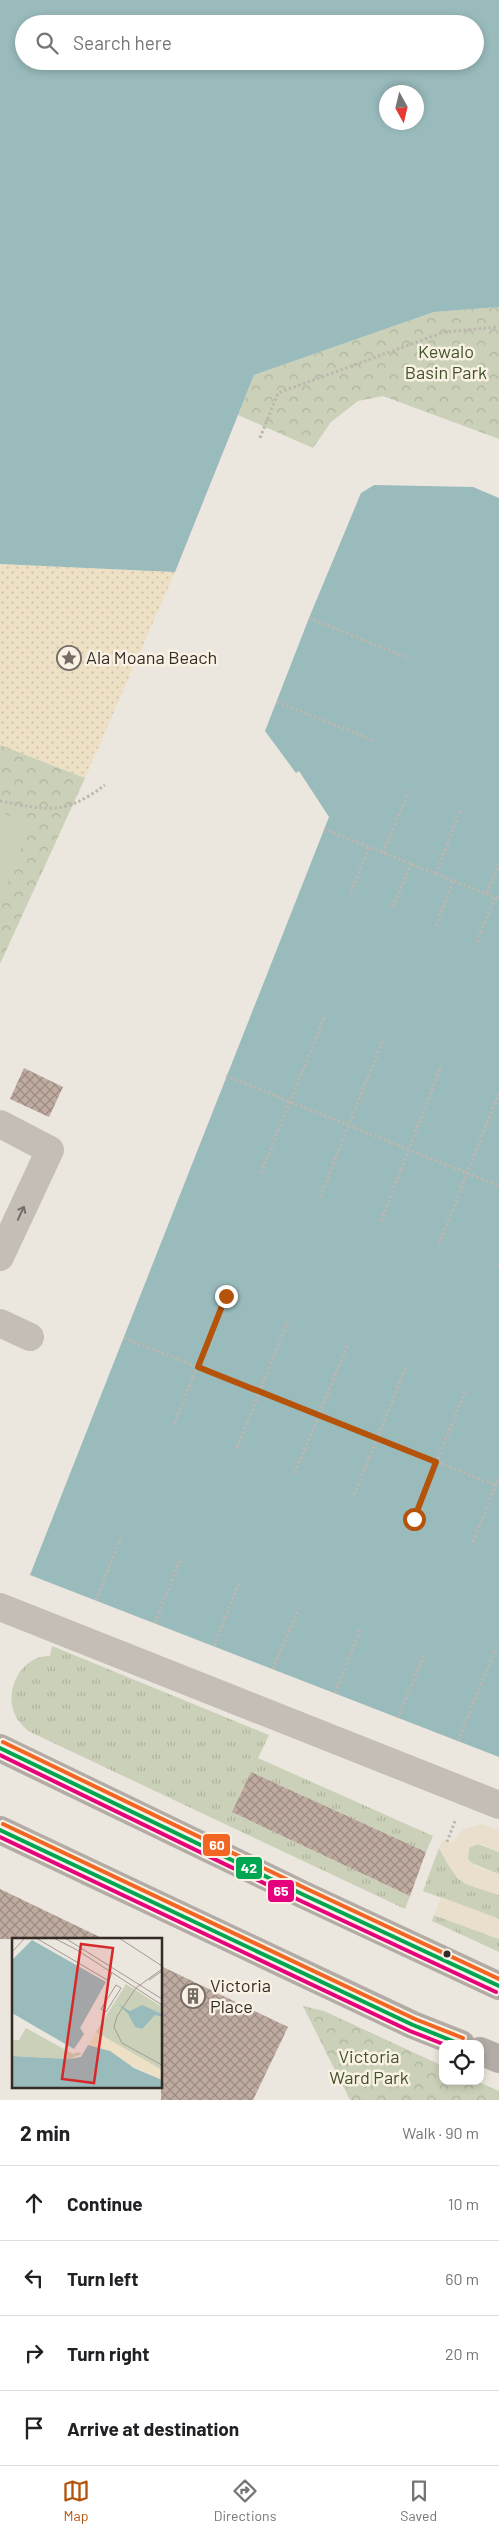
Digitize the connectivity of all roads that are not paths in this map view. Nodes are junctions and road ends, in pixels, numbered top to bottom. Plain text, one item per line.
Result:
1 (0, 1124) edge
2 (0, 1257) edge
3 (0, 1323) edge
4 (30, 1337) dead end
5 (0, 1607) edge
6 (0, 1748) edge
7 (499, 1805) edge
8 (0, 1830) edge
9 (499, 1986) edge
10 (451, 2040) edge
11 (484, 2053) edge
12 (499, 2059) edge

2 -> 1 lane
3 - 4 lane
5 - 7 lane
6 - 9 main road
8 - 10 main road
11 - 12 main road

